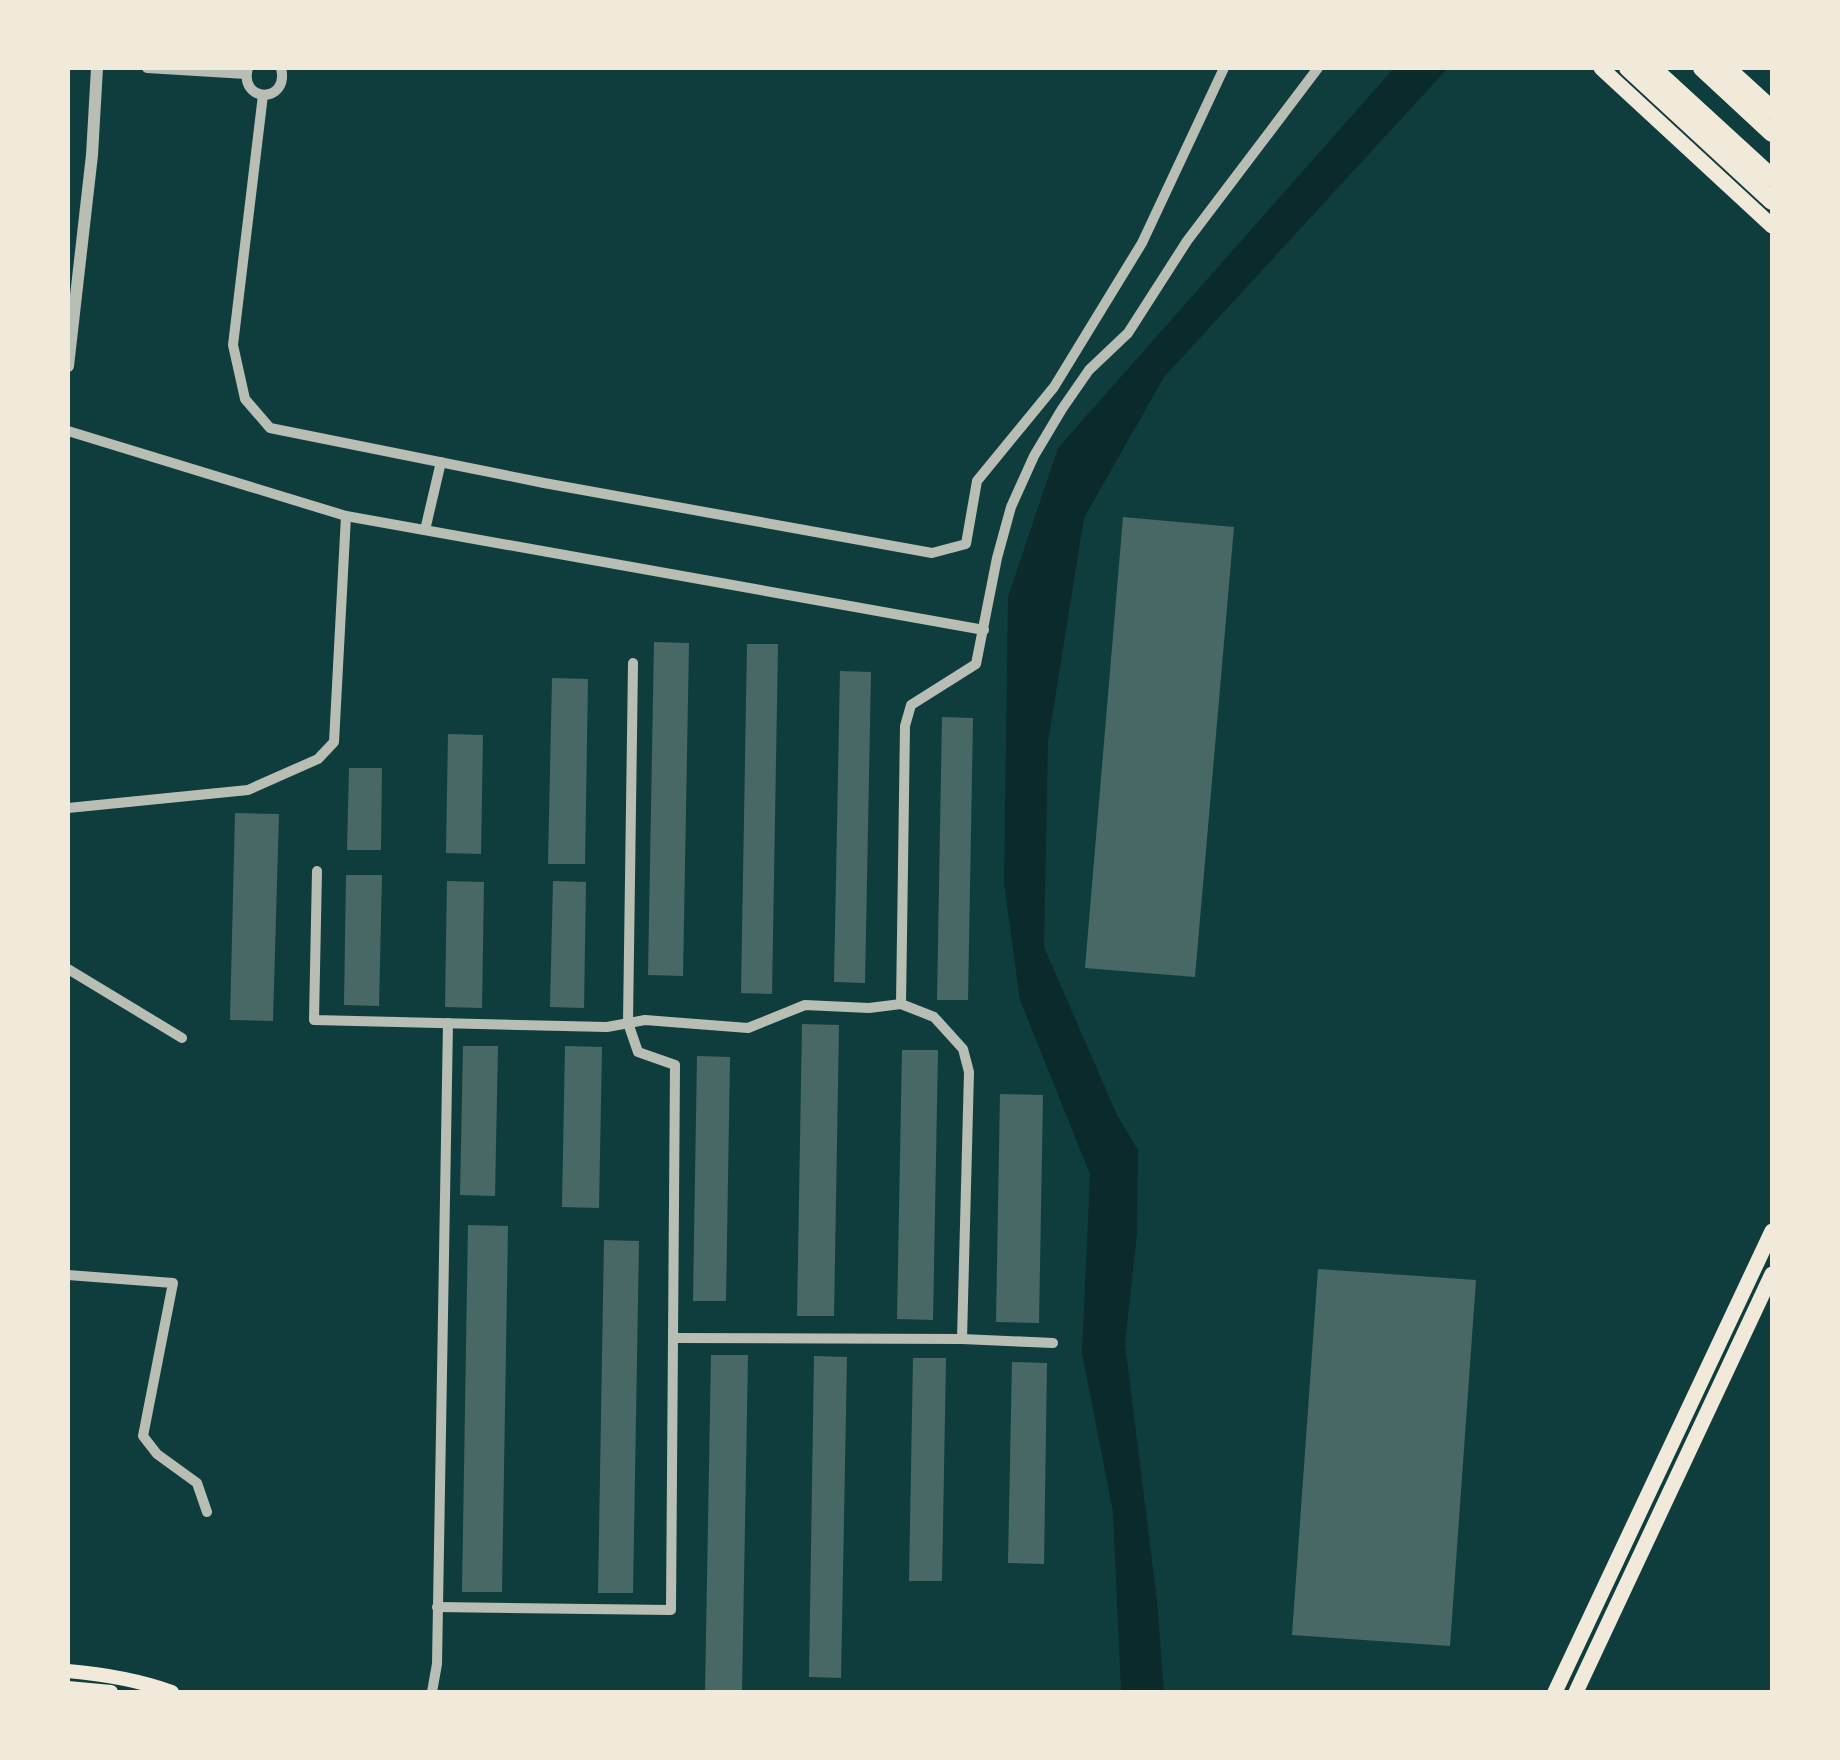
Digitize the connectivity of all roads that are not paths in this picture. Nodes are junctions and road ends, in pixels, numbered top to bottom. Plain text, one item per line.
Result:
1 (97, 68) edge
2 (147, 68) edge
3 (281, 68) edge
4 (1224, 68) edge
5 (1318, 68) edge
6 (1602, 68) edge
7 (1628, 68) edge
8 (1652, 68) edge
9 (1702, 68) edge
10 (1726, 68) edge
11 (247, 71) edge
12 (264, 95) junction
13 (1772, 110) edge
14 (1772, 133) edge
15 (1772, 178) edge
16 (1772, 200) edge
17 (1772, 226) edge
18 (68, 366) edge
19 (68, 431) edge
20 (440, 462) junction
21 (346, 516) junction
22 (424, 530) junction
23 (984, 630) junction
24 (632, 662) dead end
25 (68, 808) edge
26 (317, 871) dead end
27 (68, 970) edge
28 (901, 1004) junction
29 (448, 1023) junction
30 (628, 1023) junction
31 (182, 1038) dead end
32 (1772, 1231) edge
33 (1753, 1273) junction
34 (68, 1275) edge
35 (1771, 1279) edge
36 (673, 1338) junction
37 (962, 1339) junction
38 (1052, 1343) dead end
39 (207, 1512) dead end
40 (437, 1607) junction
41 (68, 1672) edge
42 (68, 1688) edge
43 (111, 1692) edge
44 (172, 1692) edge
45 (432, 1692) edge
46 (1555, 1692) edge
47 (1576, 1692) edge

1 - 18 street
2 - 11 street
3 - 12 street
4 - 20 street
5 - 23 street
6 - 17 main road
7 - 16 highway
8 - 15 highway
9 - 14 highway
10 - 13 highway
11 - 12 street
12 - 20 street
19 - 21 street
20 - 22 street
21 - 22 street
21 - 25 street
22 - 23 street
23 - 28 street
24 - 30 street
26 - 29 street
27 - 31 street
28 - 30 street
28 - 37 street
29 - 30 street
29 - 40 street
30 - 36 street
32 - 33 main road
33 - 35 street
33 - 46 main road
34 - 39 street
35 - 47 main road
36 - 37 street
36 - 40 street
37 - 38 street
40 - 45 street
41 - 44 main road
42 - 43 main road

